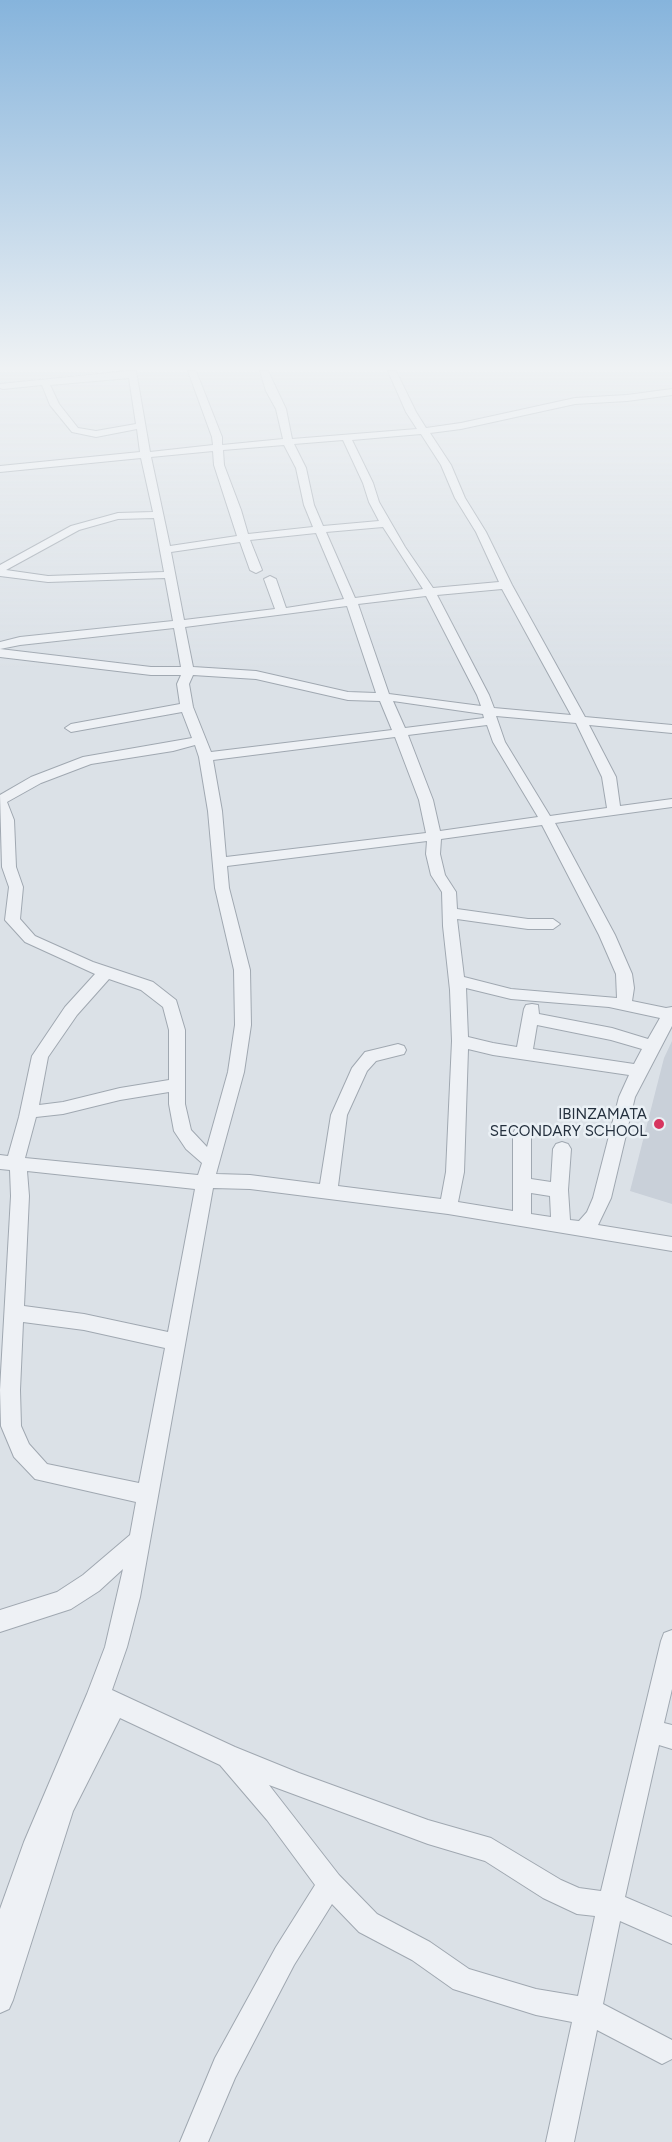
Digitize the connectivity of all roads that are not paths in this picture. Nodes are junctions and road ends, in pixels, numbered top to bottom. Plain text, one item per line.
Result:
1 (148, 471) edge
2 (221, 471) edge
3 (302, 471) edge
4 (361, 471) edge
5 (449, 471) edge
6 (158, 515) junction
7 (386, 523) junction
8 (319, 530) junction
9 (244, 538) junction
10 (165, 550) junction
11 (256, 570) dead end
12 (0, 571) edge
13 (169, 575) junction
14 (270, 579) dead end
15 (506, 585) junction
16 (428, 592) junction
17 (351, 602) junction
18 (282, 612) junction
19 (179, 624) junction
20 (0, 646) edge
21 (0, 653) edge
22 (188, 671) junction
23 (385, 698) junction
24 (187, 707) junction
25 (489, 716) junction
26 (580, 720) junction
27 (71, 728) dead end
28 (672, 729) edge
29 (400, 732) junction
30 (202, 748) junction
31 (0, 801) edge
32 (672, 803) edge
33 (614, 811) junction
34 (546, 821) junction
35 (437, 835) junction
36 (219, 863) junction
37 (450, 913) junction
38 (553, 924) dead end
39 (106, 972) junction
40 (457, 980) junction
41 (534, 996) junction
42 (624, 1004) junction
43 (671, 1013) edge
44 (532, 1018) junction
45 (460, 1041) junction
46 (652, 1046) junction
47 (398, 1050) dead end
48 (525, 1054) junction
49 (639, 1071) junction
50 (178, 1084) junction
51 (28, 1112) junction
52 (522, 1133) dead end
53 (562, 1149) dead end
54 (210, 1160) junction
55 (11, 1163) edge
56 (205, 1183) junction
57 (521, 1185) junction
58 (560, 1190) junction
59 (328, 1192) junction
60 (448, 1208) junction
61 (522, 1221) junction
62 (561, 1227) junction
63 (584, 1230) junction
64 (672, 1244) edge
65 (15, 1313) junction
66 (176, 1342) junction
67 (148, 1495) junction
68 (140, 1540) junction
69 (0, 1621) edge
70 (672, 1646) edge
71 (106, 1700) junction
72 (662, 1734) edge
73 (228, 1756) junction
74 (330, 1884) junction
75 (610, 1905) junction
76 (672, 1931) edge
77 (0, 1946) edge
78 (0, 2001) edge
79 (588, 2011) junction
80 (662, 2050) dead end
81 (194, 2142) edge
82 (560, 2142) edge

1 - 6 street
2 - 9 street
3 - 8 street
4 - 7 street
5 - 15 street
6 - 10 street
6 - 12 street
7 - 8 street
7 - 16 street
8 - 9 street
8 - 17 street
9 - 10 street
9 - 11 street
10 - 13 street
12 - 13 street
13 - 19 street
14 - 18 street
15 - 16 street
15 - 26 street
16 - 17 street
16 - 25 street
17 - 18 street
17 - 23 street
18 - 19 street
19 - 20 street
19 - 22 street
21 - 22 street
22 - 23 street
22 - 24 street
23 - 25 street
23 - 29 street
24 - 27 street
24 - 30 street
25 - 26 street
25 - 29 street
25 - 34 street
26 - 28 street
26 - 33 street
29 - 30 street
29 - 35 street
30 - 31 street
30 - 36 street
31 - 39 street
32 - 33 street
33 - 34 street
34 - 35 street
34 - 42 street
35 - 36 street
35 - 37 street
36 - 54 street
37 - 38 street
37 - 40 street
39 - 50 street
39 - 51 street
40 - 41 street
40 - 45 street
41 - 42 street
41 - 44 street
42 - 43 street
43 - 46 street
44 - 46 street
44 - 48 street
45 - 48 street
45 - 60 street
46 - 49 street
47 - 59 street
48 - 49 street
49 - 63 street
50 - 51 street
50 - 54 street
51 - 55 street
52 - 57 street
53 - 58 street
54 - 56 street
55 - 56 street
55 - 65 street
56 - 59 street
56 - 66 street
57 - 58 street
57 - 61 street
58 - 62 street
59 - 60 street
60 - 61 street
61 - 62 street
62 - 63 street
63 - 64 street
65 - 66 street
65 - 67 street
66 - 67 street
67 - 68 street
68 - 69 street
68 - 71 street
70 - 72 street
71 - 73 street
71 - 77 street
71 - 78 street
72 - 75 street
73 - 74 street
73 - 75 street
74 - 79 street
74 - 81 street
75 - 76 street
75 - 79 street
79 - 80 street
79 - 82 street

